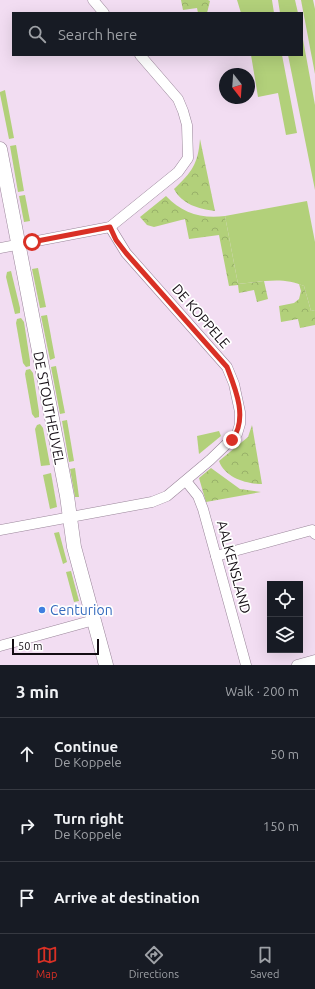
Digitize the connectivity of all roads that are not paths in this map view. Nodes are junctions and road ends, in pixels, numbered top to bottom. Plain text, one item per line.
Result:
1 (93, 0) edge
2 (103, 12) edge
3 (141, 56) edge
4 (0, 149) edge
5 (110, 227) junction
6 (18, 244) junction
7 (0, 248) edge
8 (186, 481) junction
9 (69, 517) junction
10 (0, 530) edge
11 (315, 534) edge
12 (216, 556) junction
13 (94, 620) junction
14 (0, 646) edge
15 (315, 660) edge
16 (106, 665) edge
17 (246, 665) edge
18 (297, 665) edge

1 - 2 street
3 - 5 street
4 - 6 street, DE STOUTHEUVEL
5 - 6 street
5 - 8 street, DE KOPPELE
6 - 7 street
6 - 9 street, DE STOUTHEUVEL
8 - 9 street, DE KOPPELE
8 - 12 street, AALKENSLAND
9 - 10 street, DE KOPPELE
9 - 13 street, DE STOUTHEUVEL
11 - 12 street
12 - 17 street, AALKENSLAND
13 - 14 street
13 - 16 street, DE STOUTHEUVEL
15 - 18 street

